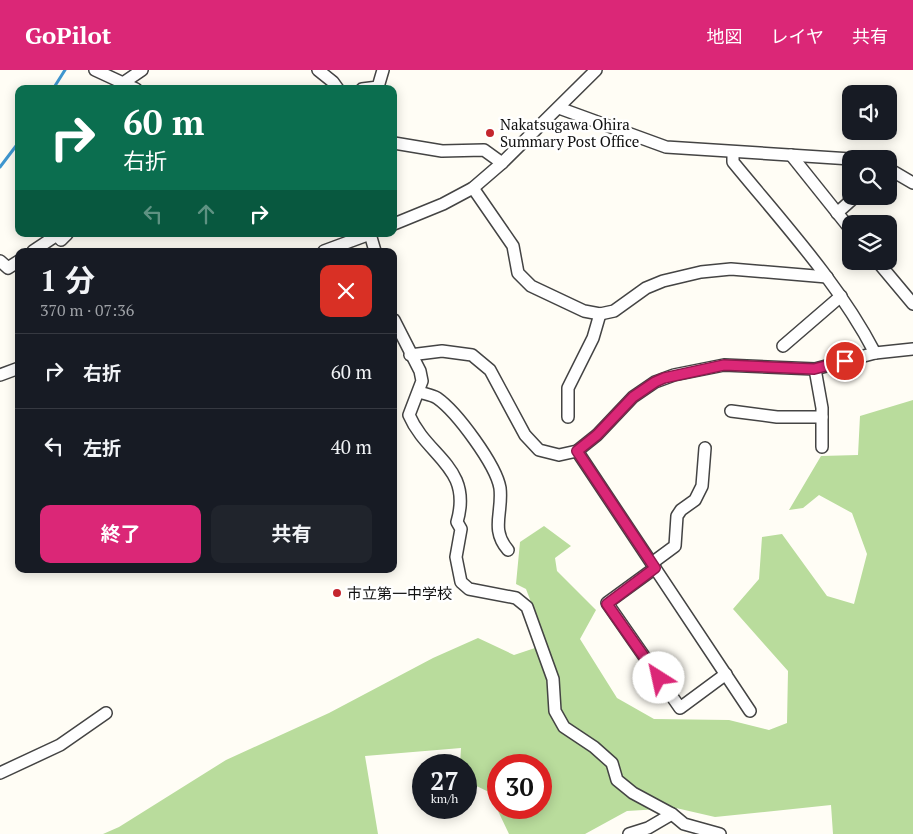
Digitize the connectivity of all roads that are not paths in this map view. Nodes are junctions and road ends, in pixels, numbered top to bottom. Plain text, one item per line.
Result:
1 (95, 70) edge
2 (142, 70) edge
3 (318, 70) edge
4 (383, 70) edge
5 (596, 70) edge
6 (125, 85) edge
7 (131, 85) edge
8 (335, 85) edge
9 (379, 85) edge
10 (559, 108) junction
11 (397, 144) edge
12 (733, 152) junction
13 (791, 155) junction
14 (842, 158) edge
15 (502, 163) junction
16 (897, 174) edge
17 (913, 183) edge
18 (473, 188) junction
19 (846, 205) edge
20 (837, 213) junction
21 (842, 219) edge
22 (397, 223) edge
23 (54, 237) edge
24 (362, 237) edge
25 (38, 248) edge
26 (332, 248) edge
27 (0, 261) edge
28 (15, 264) edge
29 (885, 270) edge
30 (827, 277) junction
31 (841, 296) junction
32 (913, 304) edge
33 (600, 314) junction
34 (397, 327) edge
35 (783, 346) dead end
36 (913, 350) edge
37 (875, 353) junction
38 (410, 355) junction
39 (15, 369) edge
40 (814, 369) junction
41 (0, 375) edge
42 (419, 392) junction
43 (731, 411) dead end
44 (568, 417) dead end
45 (822, 417) junction
46 (822, 447) dead end
47 (705, 448) dead end
48 (577, 451) junction
49 (508, 550) dead end
50 (653, 566) junction
51 (726, 674) junction
52 (750, 711) dead end
53 (106, 713) dead end
54 (0, 772) edge
55 (672, 814) junction
56 (684, 829) edge
57 (628, 834) edge
58 (720, 834) edge

1 - 6 street
2 - 7 street
3 - 8 street
4 - 9 street
5 - 10 street
10 - 12 street
10 - 15 street
11 - 15 street
12 - 13 street
12 - 30 street
13 - 14 street
13 - 20 street
15 - 18 street
16 - 17 street
18 - 22 street
18 - 33 street
19 - 20 street
20 - 21 street
23 - 25 street
24 - 26 street
27 - 28 street
29 - 32 street
30 - 31 street
30 - 33 street
31 - 35 street
31 - 37 street
33 - 44 street
34 - 38 street
36 - 37 street
37 - 40 street
38 - 42 street
38 - 48 street
39 - 41 street
40 - 45 street
40 - 48 street
42 - 49 street
42 - 55 street
43 - 45 street
45 - 46 street
47 - 50 street
48 - 50 street
50 - 51 street
50 - 51 street
51 - 52 street
53 - 54 street
55 - 56 street
55 - 57 street
56 - 58 street

